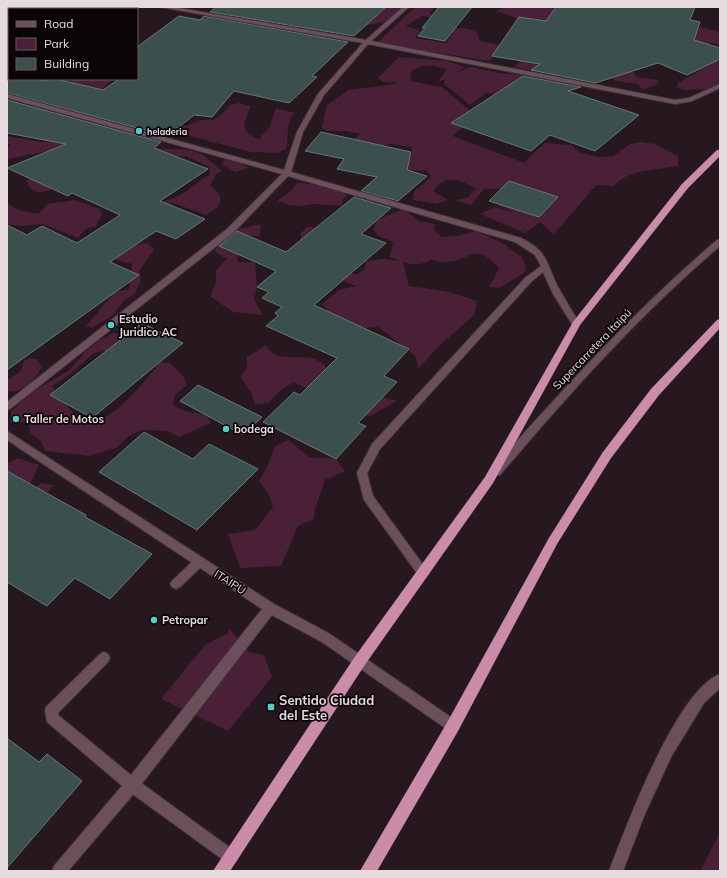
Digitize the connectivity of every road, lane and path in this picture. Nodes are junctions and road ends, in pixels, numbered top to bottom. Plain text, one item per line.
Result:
1 (163, 7) edge
2 (406, 7) edge
3 (367, 42) junction
4 (720, 86) edge
5 (7, 96) edge
6 (720, 152) edge
7 (287, 173) junction
8 (720, 242) edge
9 (546, 266) junction
10 (720, 322) edge
11 (576, 324) junction
12 (7, 407) edge
13 (7, 436) edge
14 (489, 480) junction
15 (199, 562) junction
16 (423, 573) junction
17 (176, 584) dead end
18 (270, 608) junction
19 (104, 658) dead end
20 (360, 662) junction
21 (720, 680) edge
22 (453, 726) junction
23 (132, 785) junction
24 (231, 857) junction
25 (59, 871) edge
26 (221, 871) edge
27 (368, 871) edge
28 (616, 871) edge

1 - 3 street
2 - 3 street
3 - 4 street
3 - 7 street
5 - 7 street
6 - 11 highway
7 - 9 street
7 - 12 street
8 - 14 street, Supercarretera Itaipú
9 - 11 street
9 - 16 street
10 - 22 highway
11 - 14 highway
13 - 15 street, ITAIPU
14 - 16 highway
15 - 17 street
15 - 18 street, ITAIPU
16 - 20 highway
18 - 20 street, ITAIPU
18 - 23 street
19 - 23 street
20 - 22 street, ITAIPU
20 - 24 highway
21 - 28 street
22 - 27 highway
23 - 24 street
23 - 25 street
24 - 26 highway

